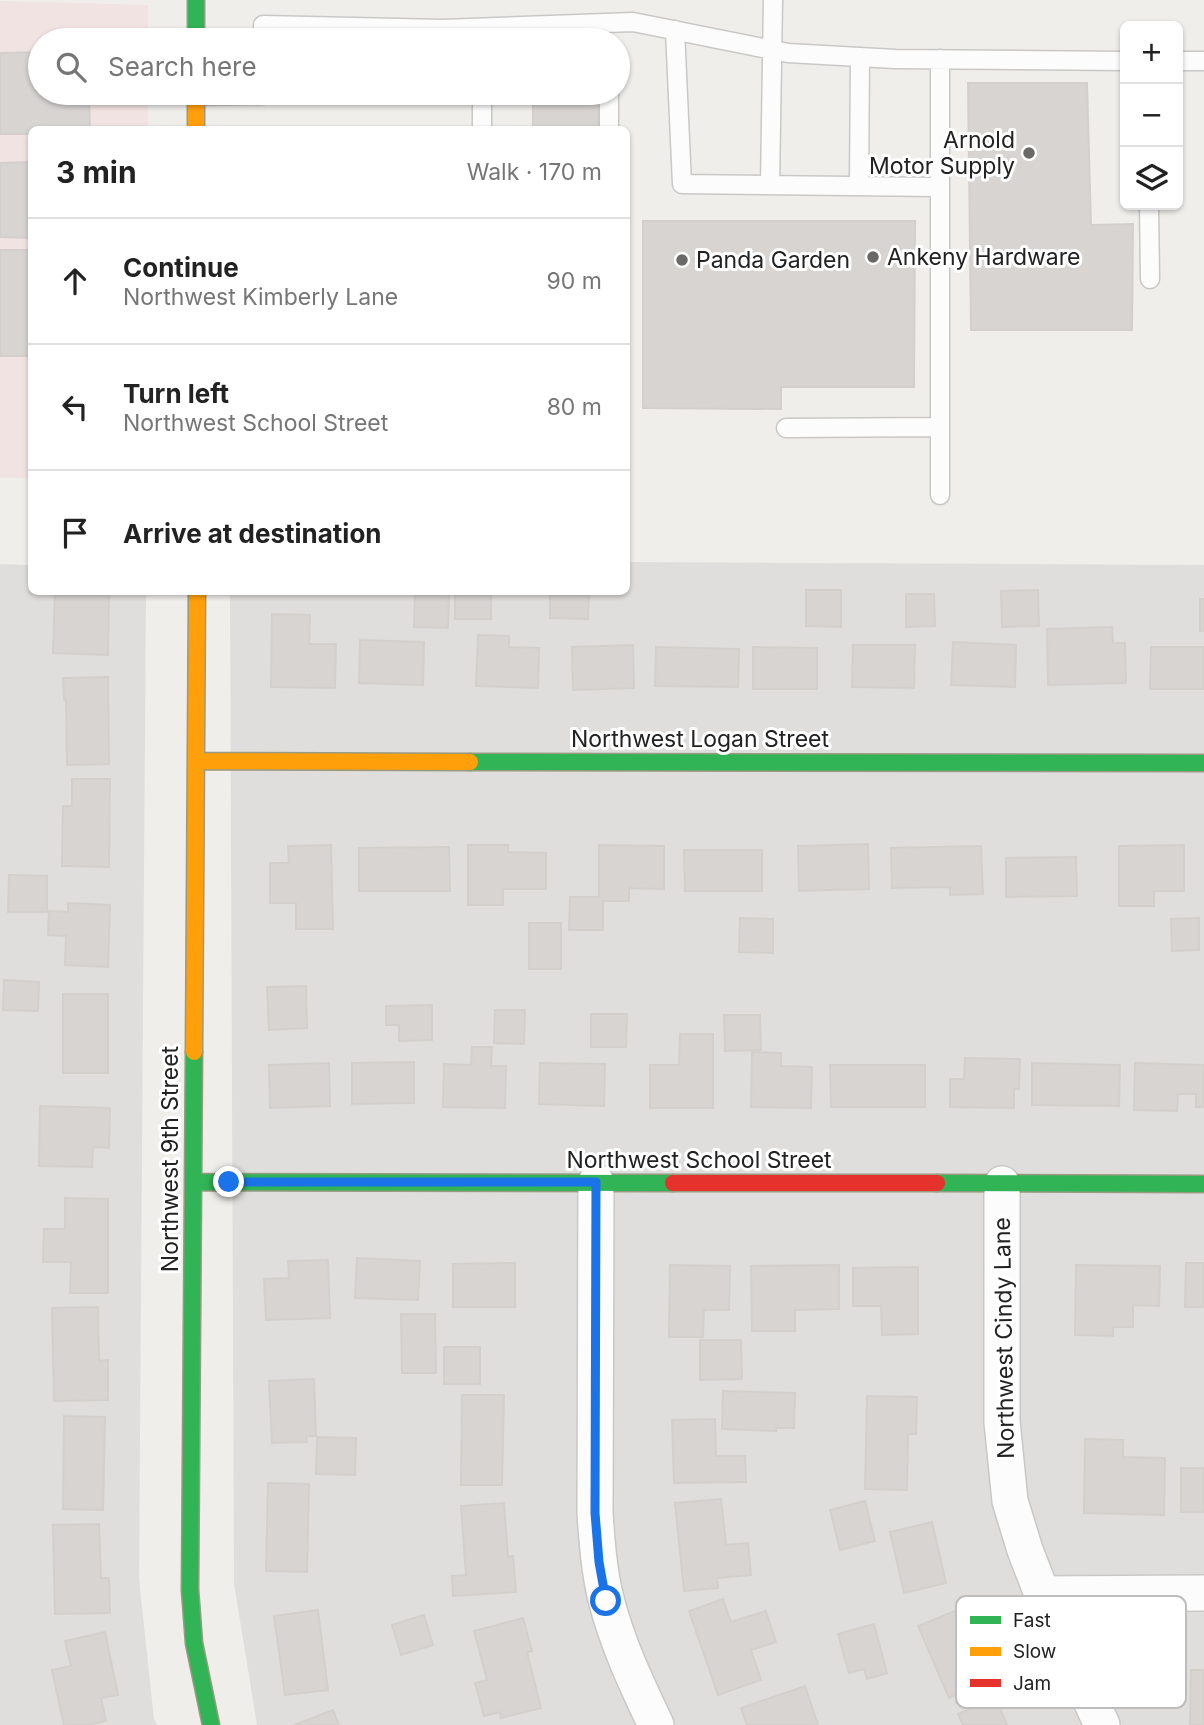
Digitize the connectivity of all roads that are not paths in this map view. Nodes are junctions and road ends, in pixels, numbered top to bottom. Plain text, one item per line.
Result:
1 (196, 0) edge
2 (773, 0) edge
3 (196, 28) edge
4 (263, 28) edge
5 (335, 28) edge
6 (618, 28) edge
7 (675, 30) junction
8 (772, 50) junction
9 (860, 57) junction
10 (940, 59) junction
11 (1120, 61) edge
12 (1183, 61) edge
13 (1204, 61) edge
14 (196, 105) edge
15 (482, 105) edge
16 (610, 105) edge
17 (196, 126) edge
18 (482, 126) edge
19 (609, 126) edge
20 (770, 185) junction
21 (859, 186) junction
22 (938, 187) junction
23 (1149, 210) edge
24 (1150, 279) dead end
25 (940, 427) junction
26 (786, 428) dead end
27 (940, 495) dead end
28 (197, 595) edge
29 (197, 761) junction
30 (1204, 763) edge
31 (193, 1182) junction
32 (596, 1182) junction
33 (1002, 1184) junction
34 (1204, 1184) edge
35 (1204, 1593) edge
36 (1042, 1594) joint
37 (1094, 1708) edge
38 (211, 1725) edge
39 (656, 1725) edge
40 (1102, 1725) edge

1 - 3 street
2 - 8 lane
4 - 5 lane
6 - 7 lane
7 - 8 lane
7 - 20 lane
8 - 9 lane
8 - 20 lane
9 - 10 lane
9 - 21 lane
10 - 11 lane
10 - 22 lane
12 - 13 lane
14 - 17 street
15 - 18 lane
16 - 19 lane
20 - 21 lane
21 - 22 lane
22 - 25 lane
23 - 24 lane
25 - 26 lane
25 - 27 lane
28 - 29 street, Northwest 9th Street
29 - 30 street, Northwest Logan Street
29 - 31 street, Northwest 9th Street
31 - 32 street, Northwest School Street
31 - 38 street, Northwest 9th Street
32 - 33 street, Northwest School Street
32 - 39 street
33 - 34 street, Northwest School Street
33 - 36 street, Northwest Cindy Lane
35 - 36 street
37 - 40 street, Northwest Cindy Lane

